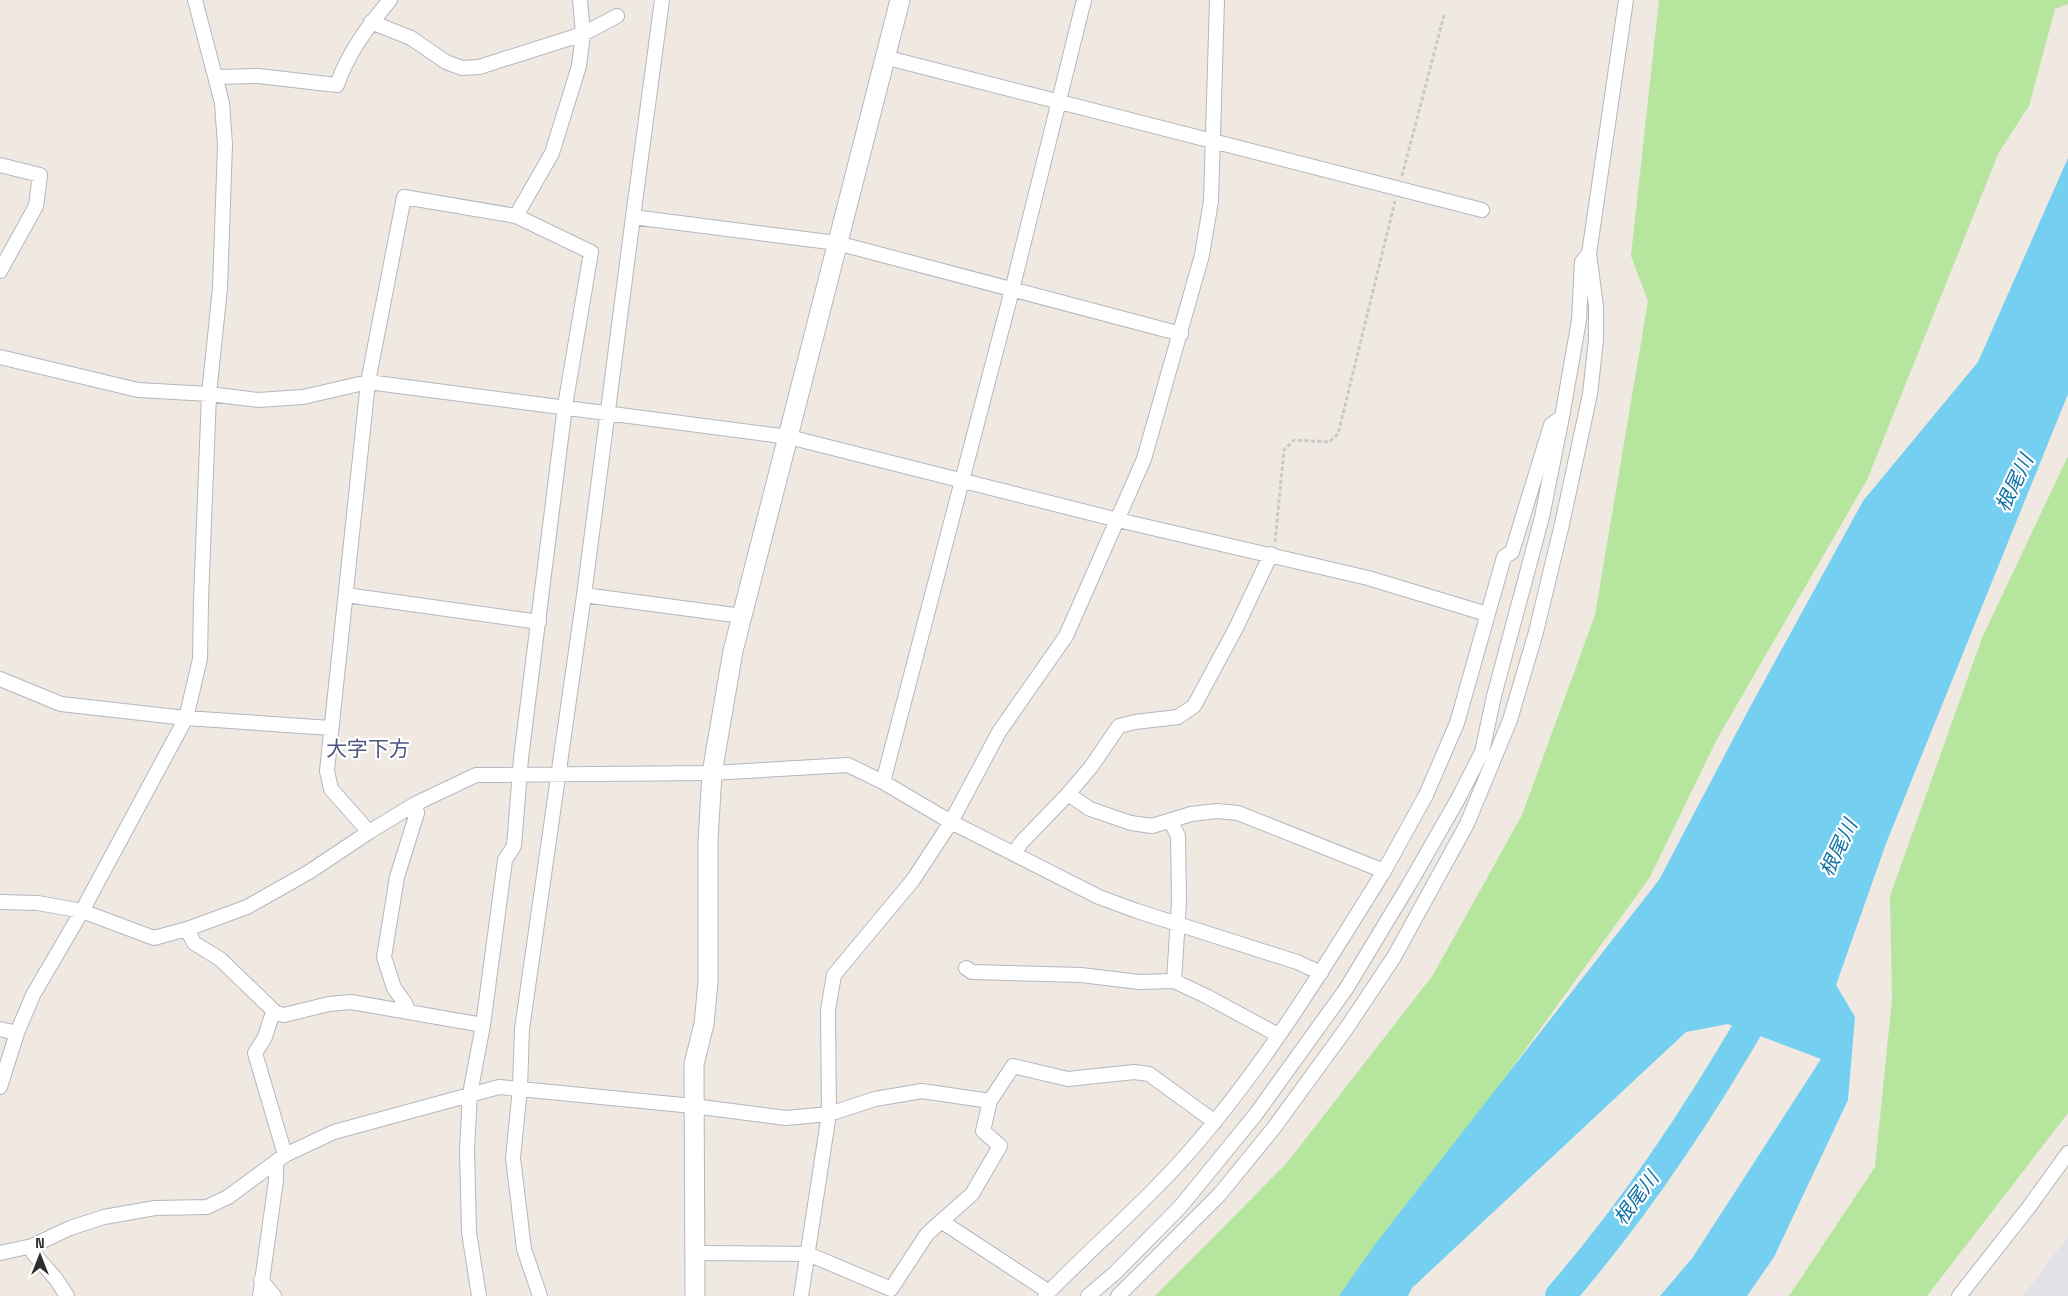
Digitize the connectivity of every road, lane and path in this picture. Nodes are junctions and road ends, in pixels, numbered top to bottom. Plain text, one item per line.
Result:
1 (195, 0) edge
2 (390, 0) edge
3 (580, 0) edge
4 (662, 0) edge
5 (900, 0) edge
6 (1084, 0) edge
7 (1217, 0) edge
8 (1626, 0) edge
9 (1444, 15) dead end
10 (616, 16) dead end
11 (371, 22) junction
12 (583, 34) junction
13 (884, 56) junction
14 (216, 77) junction
15 (1060, 102) junction
16 (1212, 140) junction
17 (0, 165) edge
18 (1398, 190) junction
19 (1482, 210) dead end
20 (516, 216) junction
21 (632, 217) junction
22 (837, 243) junction
23 (1589, 254) junction
24 (0, 271) edge
25 (1012, 290) junction
26 (1181, 334) junction
27 (0, 357) edge
28 (368, 382) junction
29 (209, 394) junction
30 (565, 406) junction
31 (606, 412) junction
32 (1562, 417) junction
33 (789, 437) junction
34 (962, 481) junction
35 (1118, 520) junction
36 (1271, 554) junction
37 (346, 595) junction
38 (584, 595) junction
39 (1486, 614) junction
40 (742, 616) junction
41 (539, 622) junction
42 (0, 679) edge
43 (186, 718) junction
44 (331, 728) junction
45 (712, 773) junction
46 (558, 774) junction
47 (521, 775) junction
48 (882, 782) junction
49 (1068, 794) junction
50 (416, 804) junction
51 (951, 822) junction
52 (1171, 822) junction
53 (369, 832) junction
54 (1015, 854) junction
55 (1384, 871) junction
56 (0, 902) edge
57 (82, 911) junction
58 (1178, 923) junction
59 (187, 929) junction
60 (966, 968) dead end
61 (1321, 973) junction
62 (1174, 981) junction
63 (408, 1011) junction
64 (276, 1014) junction
65 (483, 1025) junction
66 (0, 1028) edge
67 (17, 1033) junction
68 (1278, 1035) junction
69 (0, 1087) edge
70 (520, 1088) junction
71 (470, 1094) junction
72 (990, 1101) junction
73 (693, 1106) junction
74 (828, 1114) junction
75 (1214, 1122) junction
76 (2068, 1153) edge
77 (281, 1159) junction
78 (941, 1221) junction
79 (32, 1246) junction
80 (0, 1253) edge
81 (694, 1253) junction
82 (808, 1254) junction
83 (261, 1280) junction
84 (1047, 1294) edge
85 (68, 1296) edge
86 (260, 1296) edge
87 (274, 1296) edge
88 (479, 1296) edge
89 (540, 1296) edge
90 (695, 1296) edge
91 (801, 1296) edge
92 (1088, 1296) edge
93 (1118, 1296) edge
94 (1959, 1296) edge

1 - 14 street
2 - 11 street
3 - 12 street
4 - 21 street
5 - 13 street
6 - 15 street
7 - 16 street
8 - 23 street
9 - 18 path
10 - 12 street
11 - 12 street
11 - 14 street
12 - 20 street
13 - 15 street
13 - 22 street
14 - 29 street
15 - 16 street
15 - 25 street
16 - 18 street
16 - 26 street
17 - 24 street
18 - 19 street
18 - 36 path
20 - 28 street
20 - 30 street
21 - 22 street
21 - 31 street
22 - 25 street
22 - 33 street
23 - 32 street
23 - 93 street
25 - 26 street
25 - 34 street
26 - 35 street
27 - 29 street
28 - 29 street
28 - 30 street
28 - 37 street
29 - 43 street
30 - 31 street
30 - 41 street
31 - 33 street
31 - 38 street
32 - 39 street
32 - 92 street
33 - 34 street
33 - 40 street
34 - 35 street
34 - 48 street
35 - 36 street
35 - 51 street
36 - 39 street
36 - 49 street
37 - 41 street
37 - 44 street
38 - 40 street
38 - 46 street
39 - 55 street
40 - 45 street
41 - 47 street
42 - 43 street
43 - 44 street
43 - 57 street
44 - 53 street
45 - 46 street
45 - 48 street
45 - 73 street
46 - 47 street
46 - 70 street
47 - 50 street
47 - 65 street
48 - 51 street
49 - 52 street
49 - 54 street
50 - 53 street
50 - 63 street
51 - 54 street
51 - 74 street
52 - 55 street
52 - 58 street
53 - 59 street
54 - 58 street
55 - 61 street
56 - 57 street
57 - 59 street
57 - 67 street
58 - 61 street
58 - 62 street
59 - 64 street
60 - 62 street
61 - 68 street
62 - 68 street
63 - 64 street
63 - 65 street
64 - 77 street
65 - 71 street
66 - 67 street
67 - 69 street
68 - 75 street
70 - 71 street
70 - 73 street
70 - 89 street
71 - 77 street
71 - 88 street
72 - 74 street
72 - 75 street
72 - 78 street
73 - 74 street
73 - 81 street
74 - 82 street
75 - 84 street
76 - 94 street
77 - 79 street
77 - 83 street
78 - 82 street
78 - 84 street
79 - 80 street
79 - 85 street
81 - 82 street
81 - 90 street
82 - 91 street
83 - 86 street
83 - 87 street

